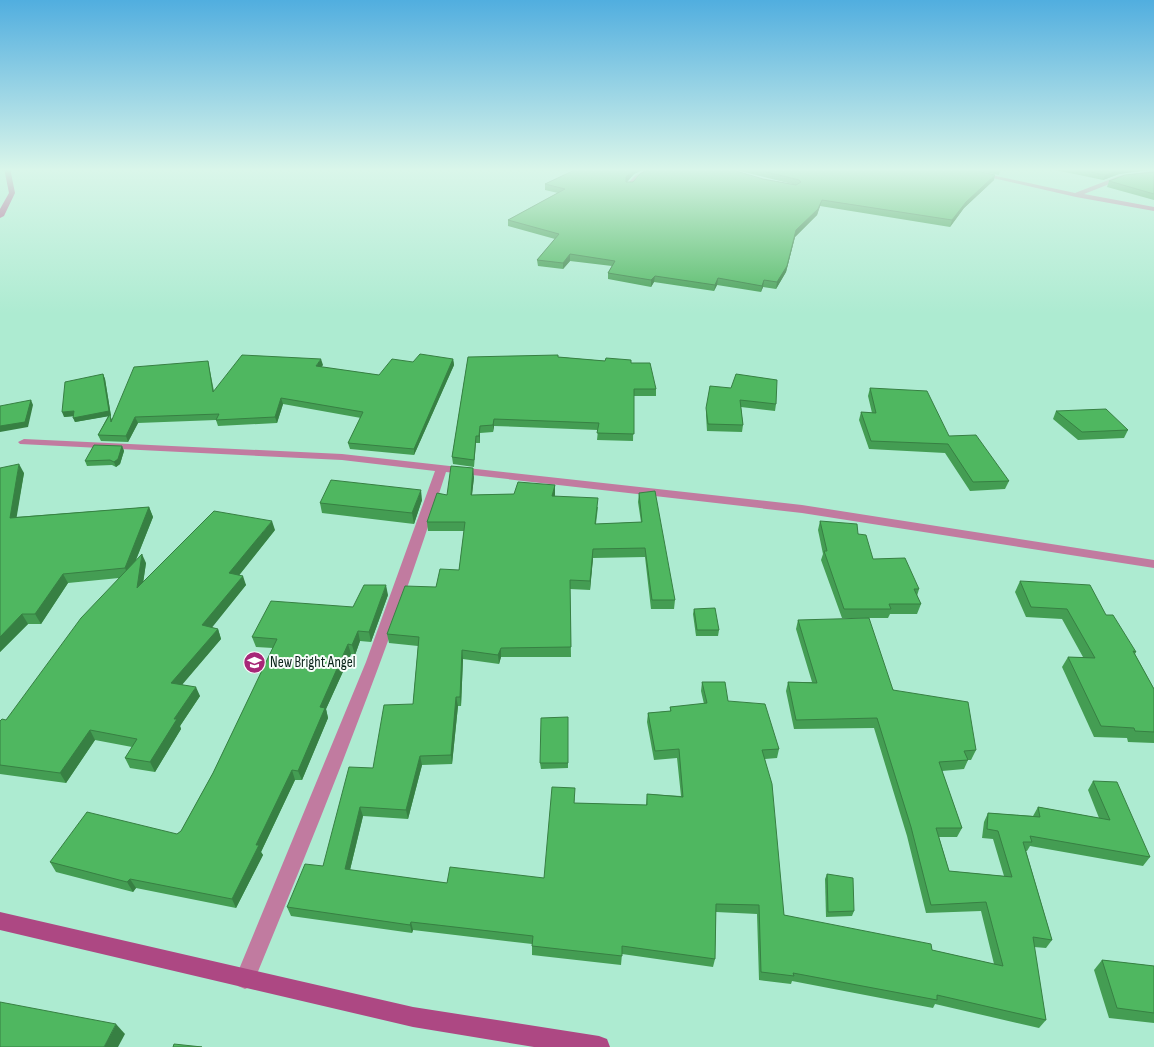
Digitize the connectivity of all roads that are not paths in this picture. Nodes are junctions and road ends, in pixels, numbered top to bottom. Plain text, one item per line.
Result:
1 (24, 442) dead end
2 (442, 468) junction
3 (1154, 564) edge
4 (0, 921) edge
5 (246, 978) junction
6 (599, 1047) edge

1 - 2 street
2 - 3 street
2 - 5 street
4 - 5 main road
5 - 6 main road

